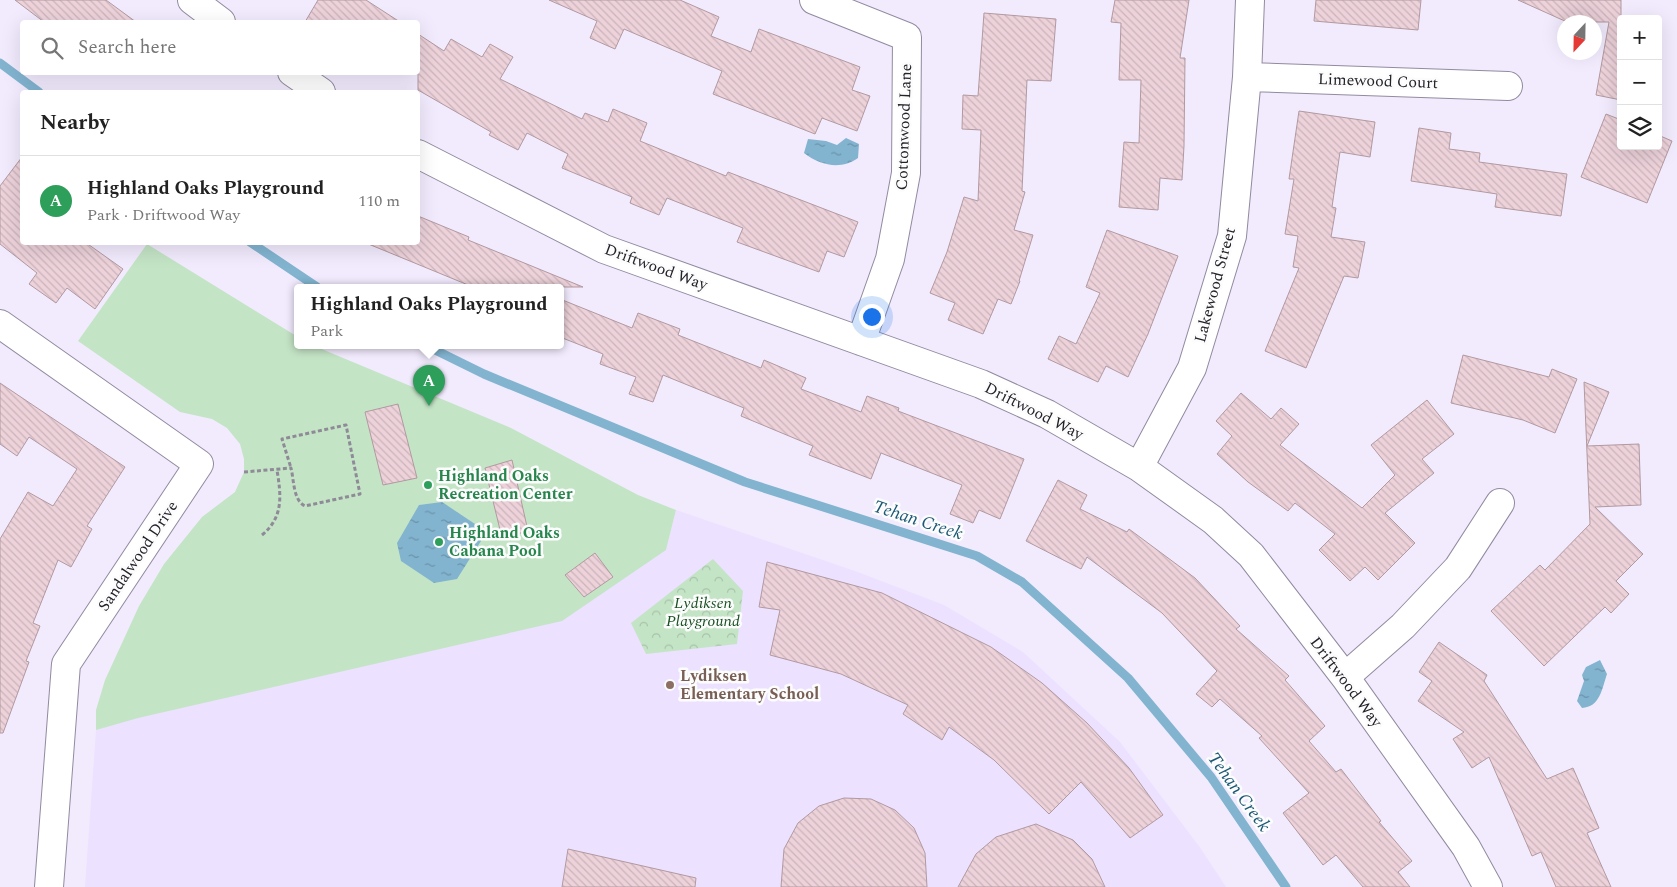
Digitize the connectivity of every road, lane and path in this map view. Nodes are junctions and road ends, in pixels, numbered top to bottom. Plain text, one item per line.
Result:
1 (192, 0) edge
2 (814, 0) edge
3 (1250, 0) edge
4 (218, 20) edge
5 (296, 75) edge
6 (1247, 76) junction
7 (1508, 86) dead end
8 (318, 90) edge
9 (420, 155) edge
10 (0, 324) edge
11 (861, 341) junction
12 (1139, 467) junction
13 (291, 468) junction
14 (277, 470) junction
15 (244, 472) dead end
16 (1500, 503) dead end
17 (262, 535) dead end
18 (1345, 677) junction
19 (49, 887) edge
20 (1488, 887) edge

1 - 4 street
2 - 11 street, Cottonwood Lane
3 - 6 street, Lakewood Street
5 - 8 street
6 - 7 street, Limewood Court
6 - 12 street, Lakewood Street
9 - 11 street, Driftwood Way
10 - 19 street, Sandalwood Drive
11 - 12 street, Driftwood Way
12 - 18 street, Driftwood Way
13 - 13 path
13 - 14 path
14 - 15 path
14 - 17 path
16 - 18 street
18 - 20 street, Driftwood Way

